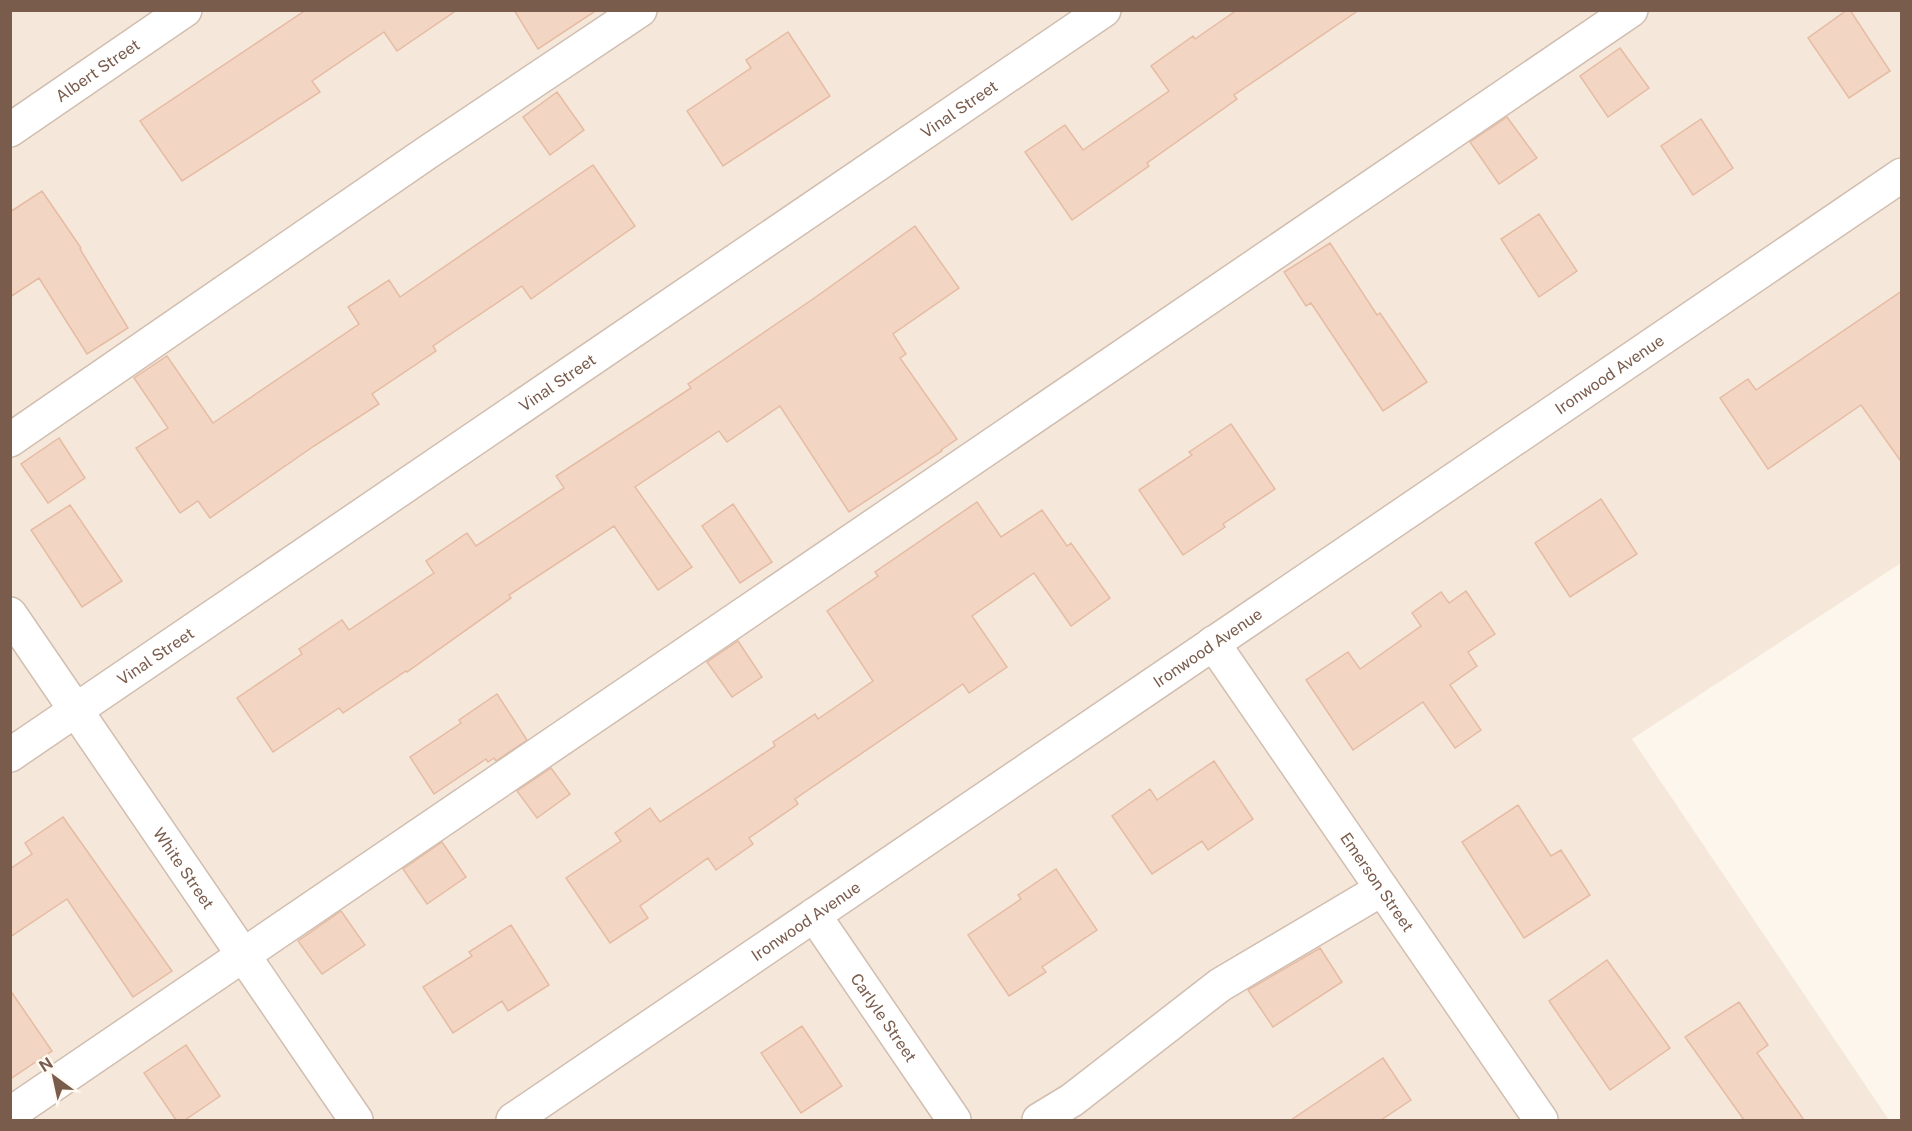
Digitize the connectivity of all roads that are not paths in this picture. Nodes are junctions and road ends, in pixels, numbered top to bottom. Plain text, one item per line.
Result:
1 (185, 10) edge
2 (640, 10) edge
3 (1104, 10) edge
4 (1631, 10) edge
5 (10, 129) edge
6 (1902, 175) edge
7 (10, 440) edge
8 (10, 614) edge
9 (1213, 643) junction
10 (77, 710) junction
11 (10, 755) edge
12 (1382, 889) junction
13 (814, 915) junction
14 (244, 957) junction
15 (10, 1114) edge
16 (356, 1120) edge
17 (513, 1120) edge
18 (954, 1120) edge
19 (1039, 1120) edge
20 (1541, 1120) edge

1 - 5 street, Albert Street
2 - 7 street
3 - 10 street, Vinal Street
4 - 14 street
6 - 9 street, Ironwood Avenue
8 - 10 street, White Street
9 - 12 street, Emerson Street
9 - 13 street, Ironwood Avenue
10 - 11 street, Vinal Street
10 - 14 street, White Street
12 - 19 street
12 - 20 street, Emerson Street
13 - 17 street, Ironwood Avenue
13 - 18 street, Carlyle Street
14 - 15 street
14 - 16 street, White Street

